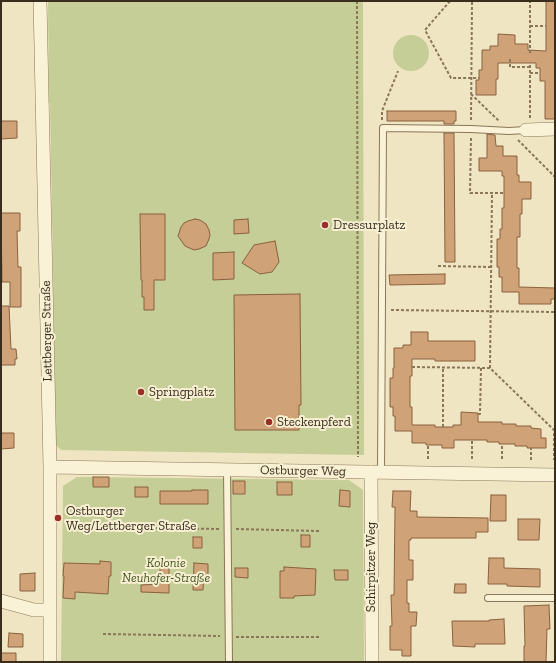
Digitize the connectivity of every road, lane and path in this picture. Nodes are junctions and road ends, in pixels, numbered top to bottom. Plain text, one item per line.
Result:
1 (40, 1) edge
2 (357, 1) edge
3 (450, 1) edge
4 (472, 1) edge
5 (530, 1) edge
6 (530, 26) junction
7 (546, 26) dead end
8 (530, 53) dead end
9 (510, 59) dead end
10 (530, 63) dead end
11 (530, 67) junction
12 (398, 71) dead end
13 (530, 73) junction
14 (540, 73) dead end
15 (471, 78) junction
16 (479, 78) dead end
17 (383, 128) junction
18 (471, 129) junction
19 (528, 130) junction
20 (555, 130) edge
21 (492, 193) junction
22 (504, 193) dead end
23 (438, 266) dead end
24 (491, 267) junction
25 (382, 310) junction
26 (491, 312) junction
27 (555, 312) edge
28 (412, 367) dead end
29 (443, 368) junction
30 (481, 368) junction
31 (490, 368) junction
32 (478, 414) dead end
33 (443, 427) dead end
34 (472, 440) dead end
35 (502, 444) dead end
36 (428, 445) dead end
37 (531, 448) dead end
38 (358, 457) dead end
39 (428, 459) dead end
40 (472, 459) dead end
41 (502, 460) dead end
42 (530, 460) dead end
43 (554, 460) dead end
44 (50, 467) junction
45 (227, 470) junction
46 (376, 472) junction
47 (555, 475) edge
48 (96, 527) dead end
49 (228, 529) junction
50 (319, 531) dead end
51 (488, 598) dead end
52 (555, 598) edge
53 (1, 601) edge
54 (50, 610) junction
55 (103, 634) dead end
56 (229, 637) junction
57 (321, 637) dead end
58 (50, 662) edge
59 (229, 662) edge
60 (372, 662) edge

1 - 44 street, Lettberger Straße
2 - 38 path
3 - 15 path
4 - 15 path
5 - 6 path
6 - 7 path
6 - 8 path
9 - 11 path
10 - 11 path
11 - 13 path
12 - 17 path
13 - 14 path
13 - 19 path
15 - 16 path
15 - 18 path
17 - 18 lane
17 - 25 lane
18 - 19 lane
18 - 21 path
19 - 20 street
21 - 22 path
21 - 24 path
23 - 24 path
24 - 26 path
25 - 26 path
25 - 46 lane
26 - 27 path
26 - 31 path
28 - 29 path
29 - 30 path
29 - 33 path
30 - 31 path
30 - 32 path
31 - 43 path
34 - 40 path
35 - 41 path
36 - 39 path
37 - 42 path
44 - 45 street, Ostburger Weg
44 - 54 street, Lettberger Straße
45 - 46 street, Ostburger Weg
45 - 49 lane
46 - 47 street, Ostburger Weg
46 - 60 street, Schirpitzer Weg
48 - 49 path
49 - 50 path
49 - 56 lane
51 - 52 lane
53 - 54 street
54 - 58 street, Lettberger Straße
55 - 56 path
56 - 57 path
56 - 59 lane

